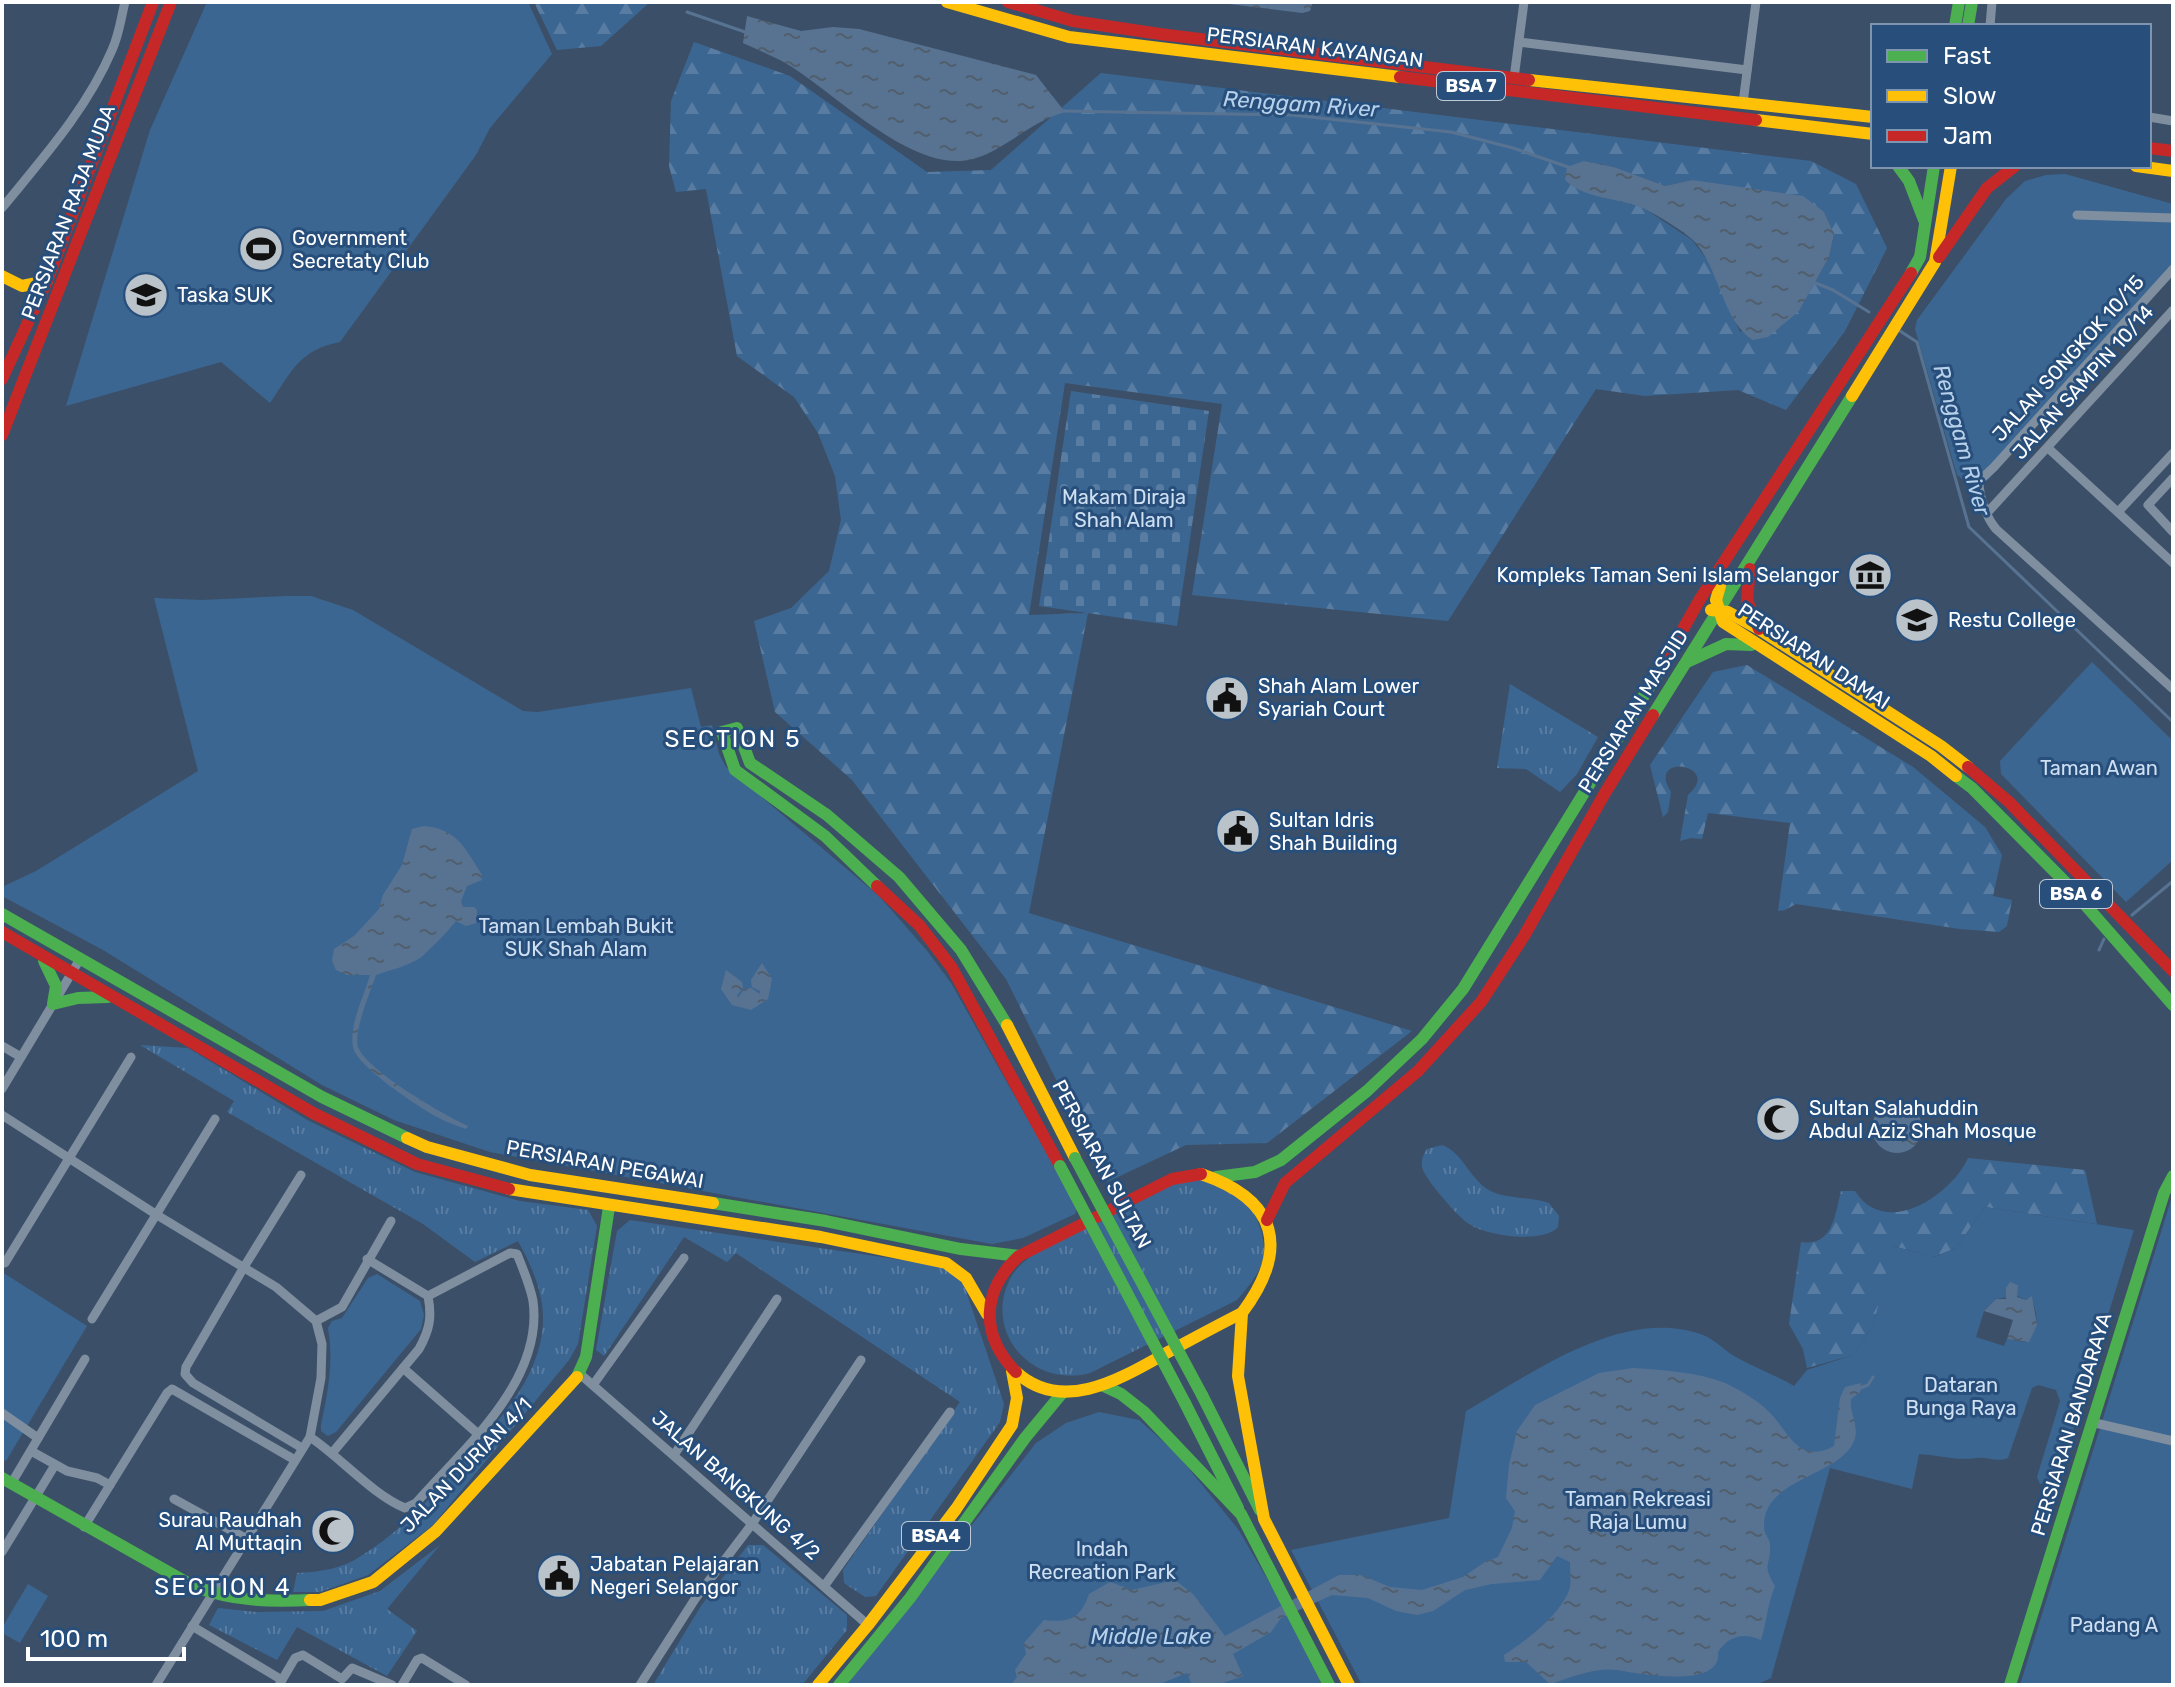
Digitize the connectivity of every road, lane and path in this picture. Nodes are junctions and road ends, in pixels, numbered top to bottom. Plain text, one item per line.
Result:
1 (125, 2) edge
2 (153, 2) edge
3 (171, 2) edge
4 (947, 2) edge
5 (1008, 2) edge
6 (1524, 2) edge
7 (1756, 2) edge
8 (1959, 2) edge
9 (1972, 2) edge
10 (1992, 2) edge
11 (1955, 24) edge
12 (1968, 24) edge
13 (1990, 24) edge
14 (1519, 42) junction
15 (1747, 70) junction
16 (1514, 78) junction
17 (1743, 103) junction
18 (1870, 115) edge
19 (2151, 117) edge
20 (2173, 121) edge
21 (1869, 136) edge
22 (2151, 148) edge
23 (2173, 151) edge
24 (1899, 168) edge
25 (1934, 168) edge
26 (1951, 168) edge
27 (2012, 168) edge
28 (2151, 168) edge
29 (2173, 171) edge
30 (2, 208) edge
31 (2077, 215) dead end
32 (2173, 218) edge
33 (1925, 224) junction
34 (1935, 262) junction
35 (2173, 269) edge
36 (2, 276) edge
37 (47, 281) junction
38 (22, 286) junction
39 (34, 310) junction
40 (2171, 317) edge
41 (2, 379) edge
42 (2, 435) edge
43 (2048, 448) junction
44 (2173, 453) edge
45 (2173, 478) edge
46 (2118, 512) junction
47 (1987, 513) junction
48 (2173, 532) edge
49 (1739, 542) junction
50 (2171, 559) edge
51 (1752, 560) junction
52 (1718, 610) junction
53 (1759, 629) junction
54 (1761, 648) junction
55 (1689, 662) junction
56 (2173, 689) edge
57 (1643, 701) junction
58 (1976, 773) junction
59 (1972, 788) junction
60 (2, 914) edge
61 (2, 932) edge
62 (40, 955) junction
63 (80, 959) junction
64 (2173, 971) edge
65 (71, 974) junction
66 (110, 997) junction
67 (53, 1004) junction
68 (2173, 1005) edge
69 (2, 1046) edge
70 (21, 1057) junction
71 (131, 1057) dead end
72 (2, 1089) edge
73 (2, 1115) edge
74 (215, 1119) dead end
75 (70, 1157) junction
76 (301, 1175) dead end
77 (2173, 1176) edge
78 (1216, 1177) junction
79 (609, 1207) junction
80 (157, 1215) junction
81 (1267, 1220) junction
82 (391, 1221) dead end
83 (1019, 1256) junction
84 (684, 1258) dead end
85 (367, 1259) junction
86 (5, 1263) dead end
87 (244, 1267) junction
88 (428, 1296) junction
89 (777, 1299) dead end
90 (1242, 1313) junction
91 (987, 1314) junction
92 (92, 1319) dead end
93 (316, 1321) junction
94 (85, 1359) dead end
95 (861, 1360) dead end
96 (403, 1368) junction
97 (1012, 1371) junction
98 (580, 1374) junction
99 (593, 1385) junction
100 (1104, 1386) junction
101 (1063, 1392) junction
102 (950, 1412) dead end
103 (2, 1413) edge
104 (2091, 1422) junction
105 (477, 1433) junction
106 (310, 1437) junction
107 (38, 1438) junction
108 (2173, 1441) edge
109 (302, 1448) junction
110 (31, 1451) junction
111 (333, 1452) junction
112 (674, 1455) junction
113 (295, 1460) junction
114 (55, 1465) junction
115 (6, 1481) edge
116 (110, 1485) junction
117 (34, 1498) junction
118 (174, 1499) dead end
119 (1241, 1514) junction
120 (1264, 1519) junction
121 (752, 1524) junction
122 (84, 1527) junction
123 (247, 1539) junction
124 (2, 1552) edge
125 (825, 1585) junction
126 (214, 1594) junction
127 (868, 1625) junction
128 (192, 1626) junction
129 (280, 1682) edge
130 (156, 1685) edge
131 (392, 1685) edge
132 (402, 1685) edge
133 (466, 1685) edge
134 (640, 1685) edge
135 (818, 1685) edge
136 (839, 1685) edge
137 (1329, 1685) edge
138 (1349, 1685) edge
139 (2010, 1685) edge

1 - 30 street
2 - 37 main road, PERSIARAN RAJA MUDA
3 - 42 main road, PERSIARAN RAJA MUDA
4 - 21 main road, PERSIARAN KAYANGAN / BSA 7
5 - 16 main road, PERSIARAN KAYANGAN / BSA 7
6 - 14 street
7 - 15 street
8 - 11 main road
9 - 12 main road
10 - 13 street
14 - 15 street
14 - 16 street
15 - 17 street
16 - 17 main road, PERSIARAN KAYANGAN / BSA 7
17 - 18 main road, PERSIARAN KAYANGAN / BSA 7
19 - 20 street
22 - 23 main road
24 - 33 main road
25 - 33 main road, PERSIARAN MASJID
26 - 34 main road, PERSIARAN MASJID
27 - 34 main road
28 - 29 main road
31 - 32 street
33 - 49 main road, PERSIARAN MASJID
34 - 51 main road, PERSIARAN MASJID
35 - 47 street, JALAN SONGKOK 10/15
36 - 38 main road
37 - 38 main road
37 - 39 main road, PERSIARAN RAJA MUDA
38 - 39 main road
39 - 41 main road, PERSIARAN RAJA MUDA
40 - 43 street, JALAN SAMPIN 10/14
43 - 46 street
43 - 47 street, JALAN SAMPIN 10/14
44 - 46 street
45 - 48 street
46 - 50 street
47 - 56 street
49 - 52 main road
49 - 57 main road, PERSIARAN MASJID
51 - 52 main road, PERSIARAN MASJID
51 - 53 main road
52 - 53 main road, PERSIARAN DAMAI / BSA 6
52 - 54 main road, PERSIARAN DAMAI / BSA 6
52 - 55 main road, PERSIARAN MASJID
52 - 57 main road
53 - 58 main road, PERSIARAN DAMAI / BSA 6
54 - 55 main road
54 - 59 main road, PERSIARAN DAMAI / BSA 6
55 - 81 main road, PERSIARAN MASJID
57 - 78 main road, PERSIARAN MASJID
58 - 59 main road
58 - 64 main road, PERSIARAN DAMAI / BSA 6
59 - 68 main road, PERSIARAN DAMAI / BSA 6
60 - 63 main road, PERSIARAN PEGAWAI
61 - 62 main road, PERSIARAN PEGAWAI
62 - 65 main road, PERSIARAN PEGAWAI
62 - 67 main road
63 - 65 street
63 - 83 main road, PERSIARAN PEGAWAI
65 - 66 main road, PERSIARAN PEGAWAI
65 - 67 street
66 - 67 main road
66 - 79 main road, PERSIARAN PEGAWAI
67 - 70 street
69 - 70 street
70 - 72 street
71 - 75 street
73 - 75 street
74 - 80 street
75 - 80 street
75 - 86 street
76 - 87 street
77 - 104 main road, PERSIARAN BANDARAYA
78 - 81 main road
78 - 83 main road, PERSIARAN MASJID
79 - 91 main road, PERSIARAN PEGAWAI
79 - 98 main road, JALAN DURIAN 4/1
80 - 87 street
80 - 92 street
81 - 90 main road
82 - 85 street
83 - 91 main road
84 - 99 street
85 - 88 street
85 - 93 street
87 - 93 street
87 - 109 street
88 - 96 street
88 - 105 street
89 - 112 street
90 - 100 main road
90 - 120 main road
91 - 97 main road, PERSIARAN PEGAWAI
93 - 106 street
94 - 107 street
95 - 121 street
96 - 105 street
96 - 111 street
97 - 101 main road
97 - 127 main road, BSA4
98 - 99 street, JALAN BANGKUNG 4/2
98 - 126 main road, JALAN DURIAN 4/1
99 - 112 street, JALAN BANGKUNG 4/2
100 - 101 main road
100 - 119 main road
101 - 136 main road, BSA4
102 - 125 street
103 - 107 street
104 - 108 street
104 - 139 main road, PERSIARAN BANDARAYA
105 - 111 street
106 - 109 street
106 - 111 street
107 - 110 street
109 - 113 street
110 - 114 street
110 - 115 street
112 - 121 street, JALAN BANGKUNG 4/2
113 - 116 street
113 - 123 street
114 - 116 street
114 - 117 street
115 - 117 main road, JALAN DURIAN 4/1
116 - 122 street
117 - 122 main road, JALAN DURIAN 4/1
117 - 124 street
118 - 123 street
119 - 120 main road, PERSIARAN SULTAN, bridge
119 - 137 main road, PERSIARAN SULTAN
120 - 138 main road, PERSIARAN SULTAN
121 - 125 street, JALAN BANGKUNG 4/2
121 - 134 street
122 - 126 main road, JALAN DURIAN 4/1
123 - 126 street
125 - 127 street, JALAN BANGKUNG 4/2
126 - 128 street
127 - 135 main road, BSA4
128 - 129 street
128 - 130 street
129 - 131 street
132 - 133 street

